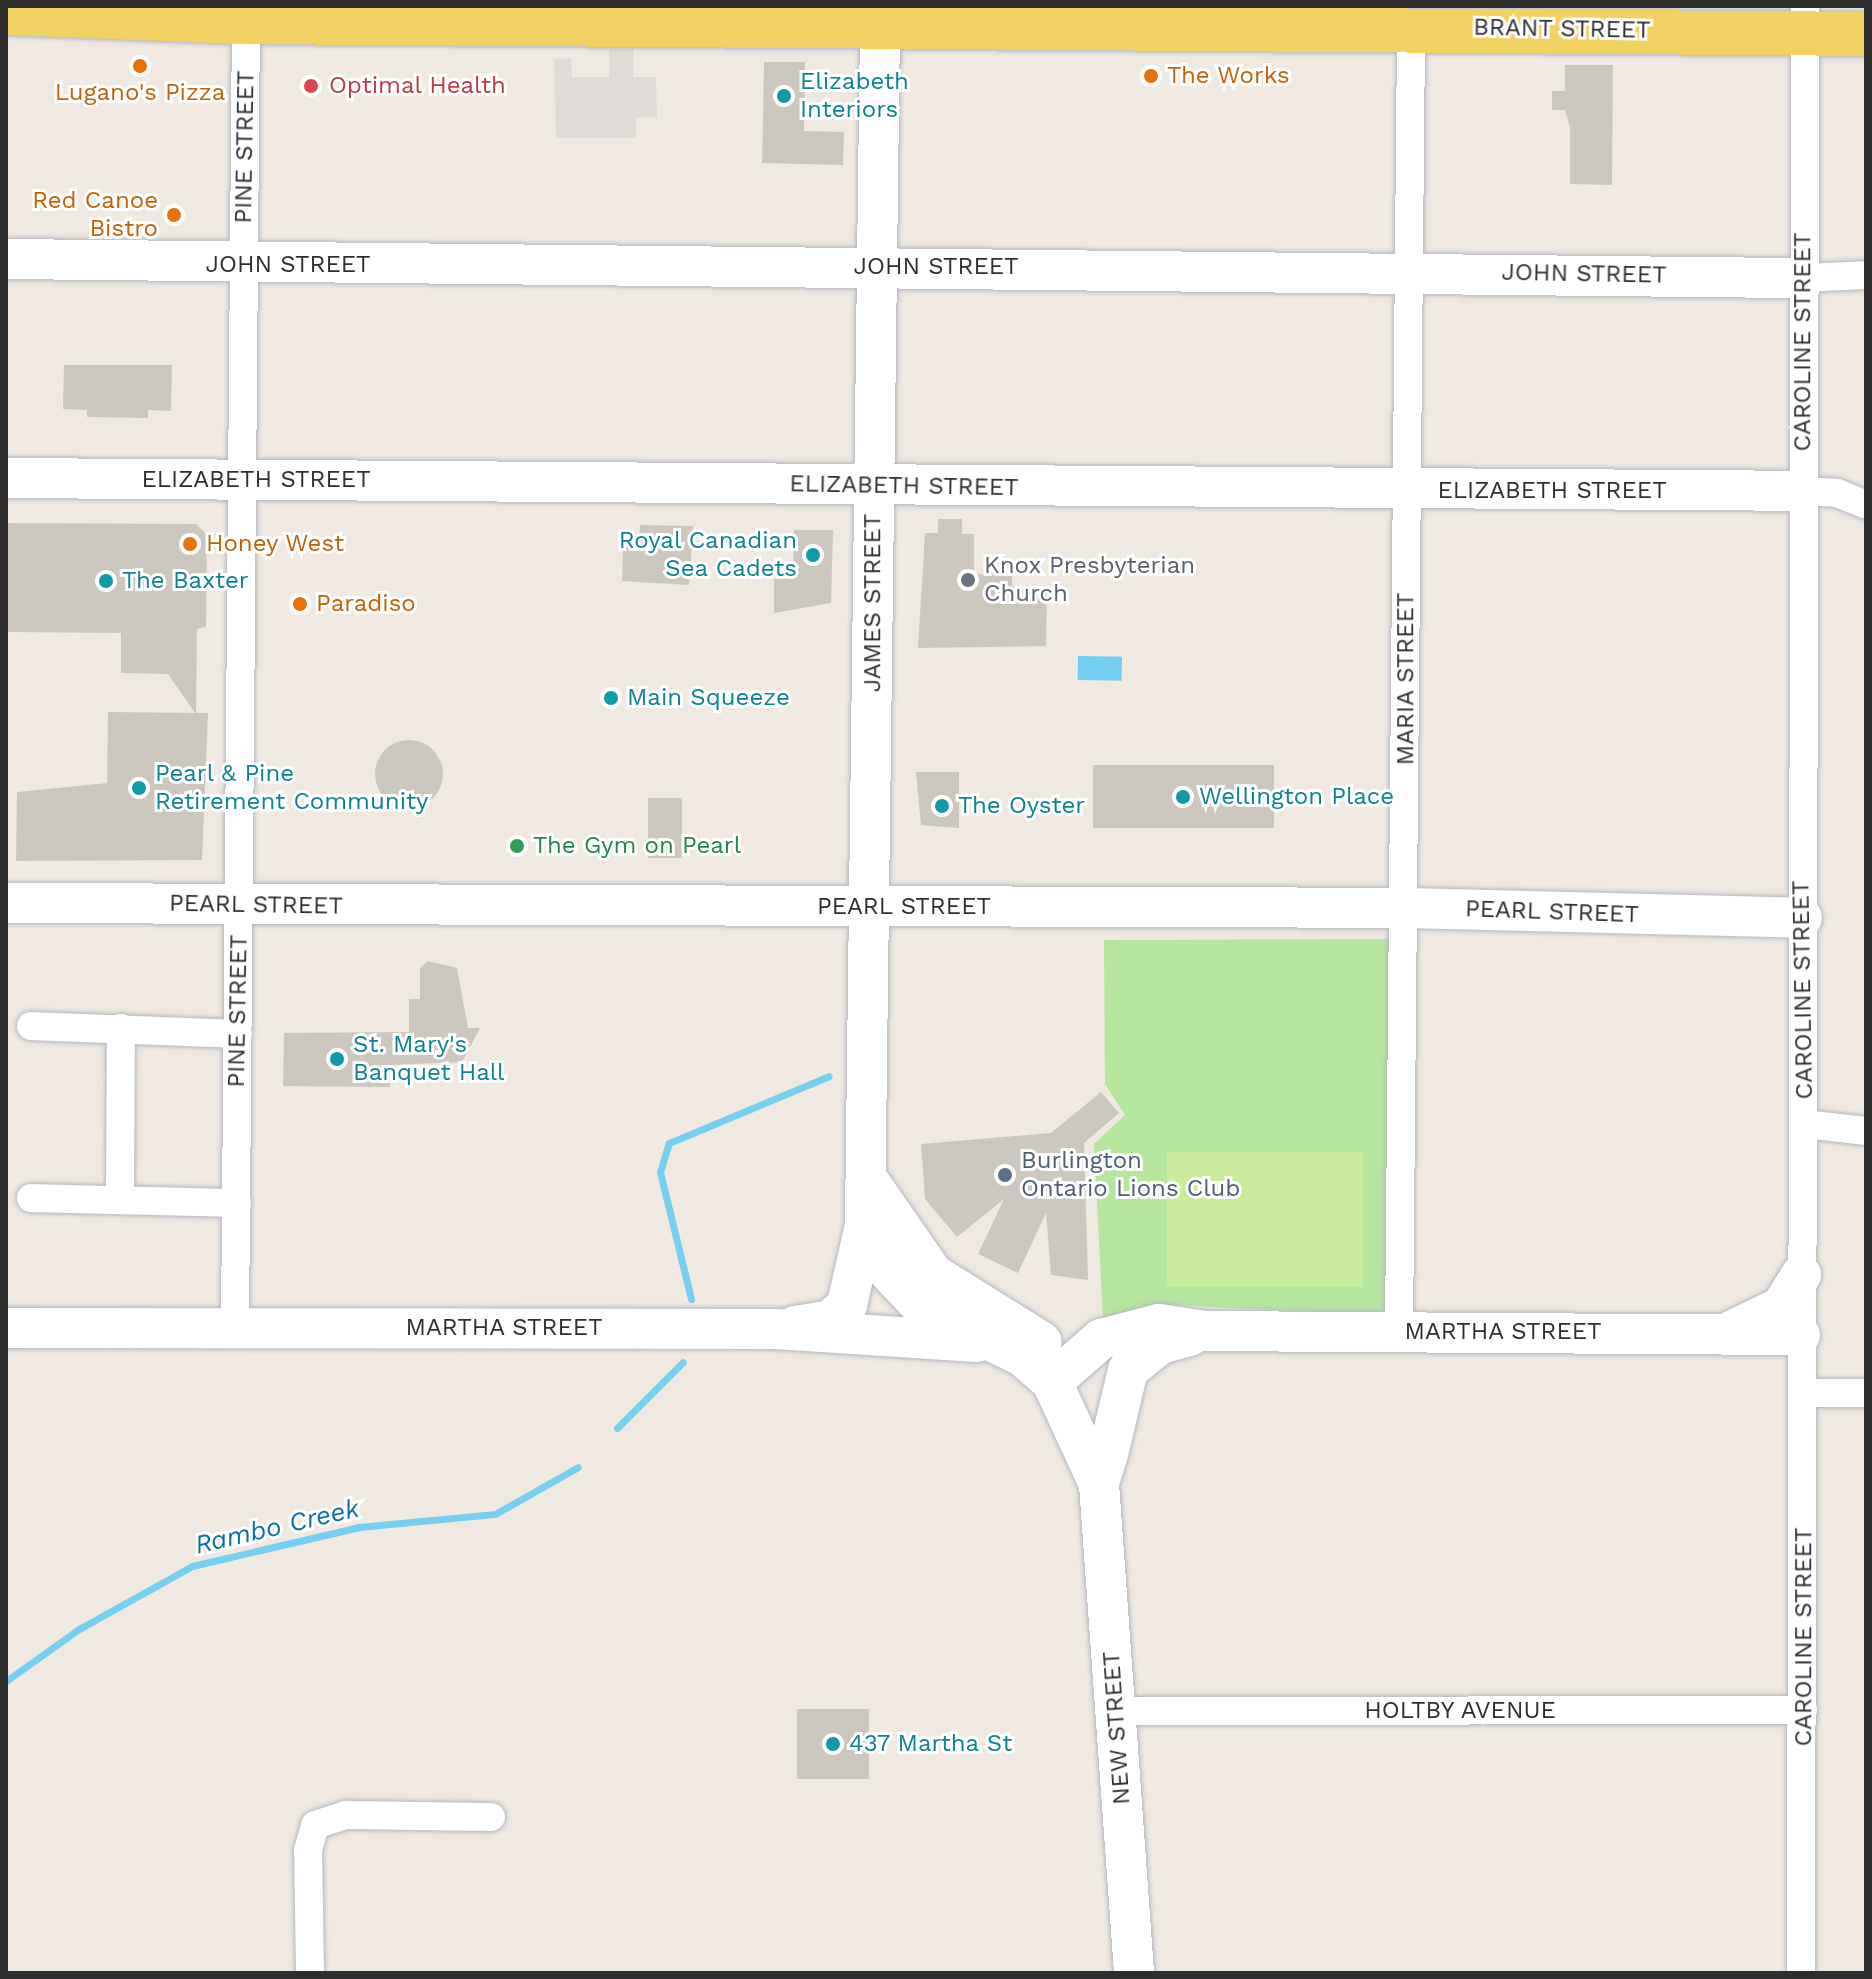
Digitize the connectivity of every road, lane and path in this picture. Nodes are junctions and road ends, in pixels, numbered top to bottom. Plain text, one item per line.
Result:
1 (614, 13) edge
2 (9, 14) edge
3 (1106, 15) edge
4 (1805, 20) edge
5 (246, 22) junction
6 (880, 26) junction
7 (1411, 26) junction
8 (1866, 34) edge
9 (6, 259) edge
10 (244, 265) junction
11 (872, 266) junction
12 (1410, 271) junction
13 (1866, 275) edge
14 (1803, 278) junction
15 (6, 478) edge
16 (242, 479) junction
17 (873, 487) junction
18 (1407, 490) junction
19 (1802, 491) junction
20 (1866, 505) edge
21 (6, 903) edge
22 (240, 904) junction
23 (874, 907) junction
24 (1406, 908) junction
25 (1802, 918) junction
26 (31, 1026) dead end
27 (121, 1028) junction
28 (238, 1034) junction
29 (1804, 1124) junction
30 (1862, 1127) edge
31 (868, 1180) junction
32 (31, 1198) dead end
33 (120, 1198) junction
34 (237, 1203) junction
35 (865, 1225) junction
36 (1801, 1275) junction
37 (6, 1328) edge
38 (235, 1328) junction
39 (776, 1329) junction
40 (1205, 1331) junction
41 (1399, 1332) junction
42 (1725, 1332) junction
43 (1800, 1335) junction
44 (1001, 1346) junction
45 (1061, 1374) junction
46 (1803, 1393) junction
47 (1866, 1393) edge
48 (1104, 1469) junction
49 (1803, 1710) junction
50 (1116, 1711) junction
51 (491, 1817) dead end
52 (310, 1973) edge
53 (1134, 1973) edge
54 (1801, 1973) edge

1 - 5 main road, BRANT STREET
1 - 6 main road, BRANT STREET
2 - 5 main road, BRANT STREET
3 - 6 main road, BRANT STREET
3 - 7 main road, BRANT STREET
4 - 7 main road, BRANT STREET
4 - 8 main road, BRANT STREET
4 - 14 street, CAROLINE STREET
5 - 10 street, PINE STREET
6 - 11 street, JAMES STREET
7 - 12 street, MARIA STREET
9 - 10 street, JOHN STREET
10 - 11 street, JOHN STREET
10 - 16 street, PINE STREET
11 - 12 street, JOHN STREET
11 - 17 street, JAMES STREET
12 - 14 street, JOHN STREET
12 - 18 street, MARIA STREET
13 - 14 street, JOHN STREET
14 - 19 street, CAROLINE STREET
15 - 16 street, ELIZABETH STREET
16 - 17 street, ELIZABETH STREET
16 - 22 street, PINE STREET
17 - 18 street, ELIZABETH STREET
17 - 23 street, JAMES STREET
18 - 19 street, ELIZABETH STREET
18 - 24 street, MARIA STREET
19 - 20 street
19 - 25 street, CAROLINE STREET
21 - 22 street, PEARL STREET
22 - 23 street, PEARL STREET
22 - 28 street, PINE STREET
23 - 24 street, PEARL STREET
23 - 31 street, JAMES STREET
24 - 25 street, PEARL STREET
24 - 41 street, MARIA STREET
25 - 29 street, CAROLINE STREET
26 - 27 street
27 - 28 street
27 - 33 street
28 - 34 street, PINE STREET
29 - 30 street
29 - 36 street, CAROLINE STREET
31 - 35 street, JAMES STREET
31 - 45 street
32 - 33 street
33 - 34 street
34 - 38 street, PINE STREET
35 - 39 street
35 - 44 street, JAMES STREET
36 - 42 street
36 - 43 street, CAROLINE STREET
37 - 38 street, MARTHA STREET
38 - 39 street, MARTHA STREET
39 - 44 street, MARTHA STREET
40 - 41 street, MARTHA STREET
40 - 45 street
40 - 48 street
41 - 42 street, MARTHA STREET
42 - 43 street, MARTHA STREET
43 - 46 street, CAROLINE STREET
44 - 45 street, JAMES STREET
45 - 48 street, NEW STREET
46 - 47 street
46 - 49 street, CAROLINE STREET
48 - 50 street, NEW STREET
49 - 50 street, HOLTBY AVENUE
49 - 54 street, CAROLINE STREET
50 - 53 street, NEW STREET
51 - 52 street

